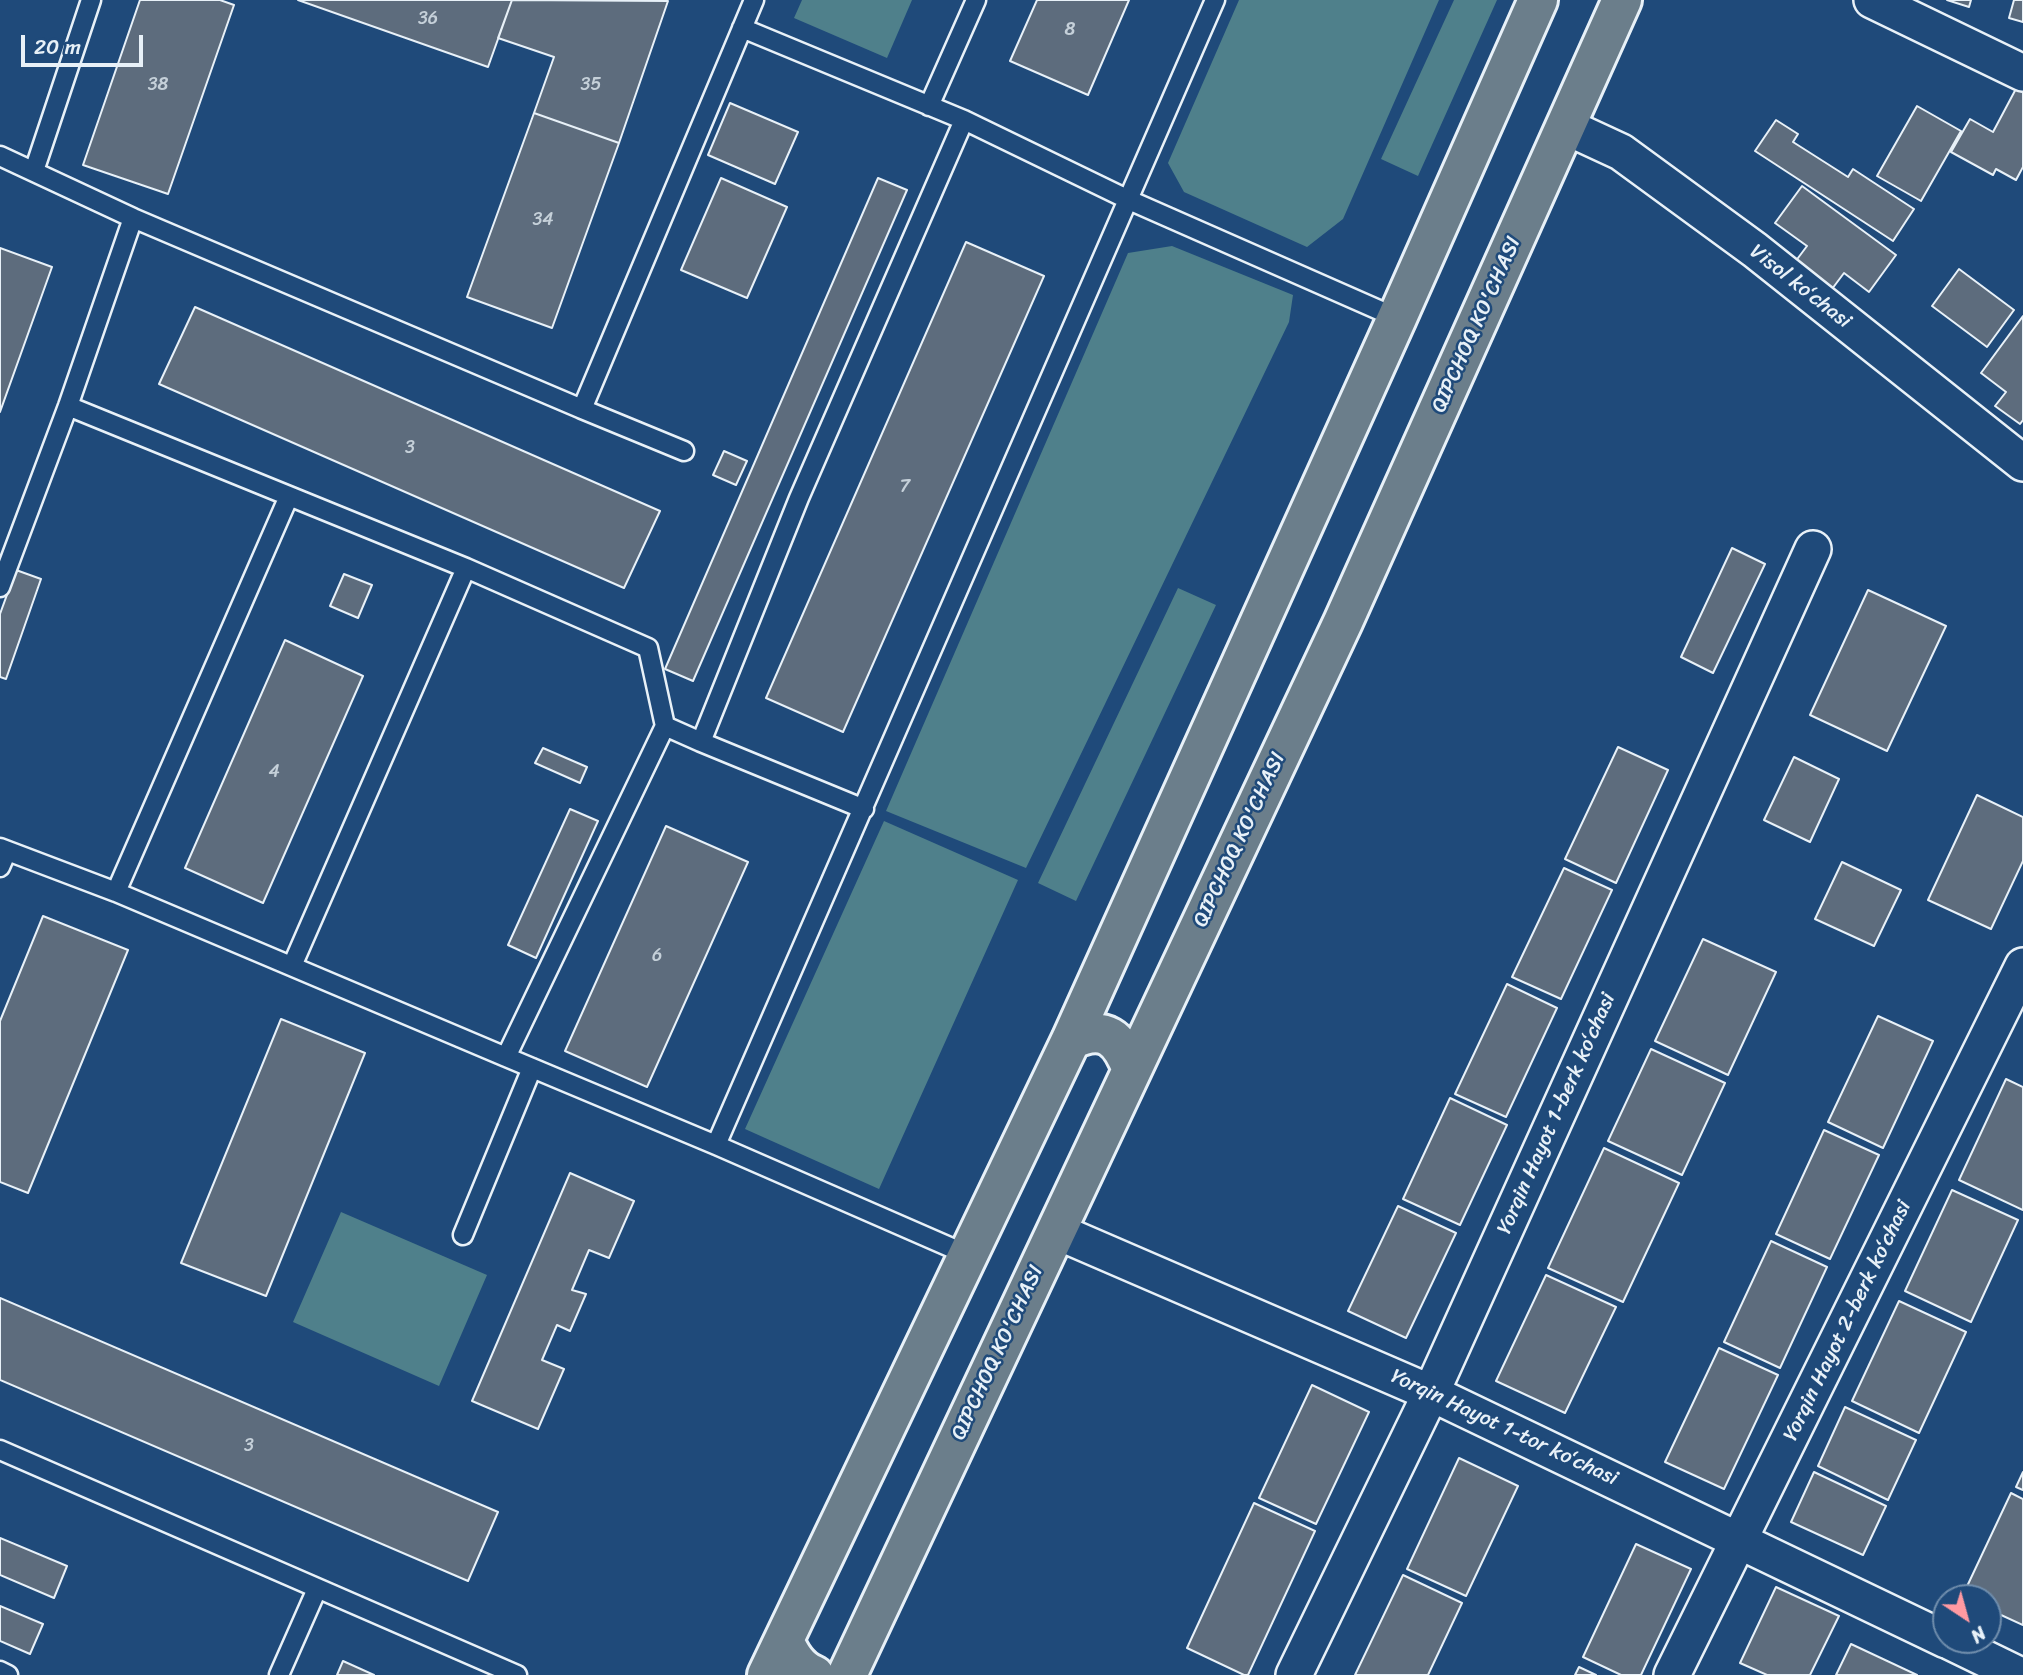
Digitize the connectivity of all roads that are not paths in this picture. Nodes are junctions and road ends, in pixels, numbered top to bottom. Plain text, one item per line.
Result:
1 (91, 0) edge
2 (754, 0) edge
3 (976, 0) edge
4 (1215, 0) edge
5 (1538, 0) edge
6 (1622, 0) edge
7 (1872, 0) edge
8 (741, 28) junction
9 (2023, 73) edge
10 (929, 106) junction
11 (964, 120) junction
12 (1567, 127) junction
13 (0, 156) edge
14 (34, 171) junction
15 (1129, 200) junction
16 (133, 218) junction
17 (1397, 318) junction
18 (68, 405) junction
19 (582, 409) junction
20 (684, 451) dead end
21 (2023, 463) edge
22 (289, 496) junction
23 (1813, 549) dead end
24 (466, 568) junction
25 (0, 587) edge
26 (665, 726) junction
27 (701, 742) junction
28 (864, 809) junction
29 (2, 855) edge
30 (116, 892) junction
31 (2023, 966) edge
32 (292, 967) junction
33 (1070, 1040) junction
34 (506, 1057) junction
35 (532, 1068) junction
36 (1132, 1070) junction
37 (716, 1145) junction
38 (1056, 1231) junction
39 (463, 1235) dead end
40 (968, 1255) junction
41 (1431, 1393) junction
42 (0, 1450) edge
43 (1741, 1539) junction
44 (317, 1589) junction
45 (1932, 1633) edge
46 (784, 1640) junction
47 (1975, 1654) edge
48 (0, 1671) edge
49 (836, 1673) edge
50 (8, 1675) edge
51 (279, 1675) edge
52 (517, 1675) edge
53 (767, 1675) edge
54 (1294, 1675) edge
55 (1672, 1675) edge
56 (2019, 1675) edge

1 - 14 lane
2 - 8 lane
3 - 10 lane
4 - 15 lane
5 - 17 main road
6 - 12 main road, QIPCHOQ KO'CHASI
7 - 9 street
8 - 10 lane
8 - 19 lane
10 - 11 lane
11 - 15 lane
11 - 27 lane
12 - 21 street, Visol koʻchasi
12 - 36 main road, QIPCHOQ KO'CHASI
13 - 14 lane
14 - 16 lane
15 - 17 lane
15 - 28 lane
16 - 18 lane
16 - 19 lane
17 - 33 main road
18 - 22 lane
18 - 25 lane
19 - 20 lane
22 - 24 lane
22 - 30 lane
23 - 41 street, Yorqin Hayot 1-berk koʻchasi
24 - 26 lane
24 - 32 lane
26 - 27 lane
26 - 34 lane
27 - 28 lane
28 - 37 lane
29 - 30 lane
30 - 32 lane
31 - 43 street, Yorqin Hayot 2-berk koʻchasi
32 - 34 lane
33 - 36 main road
33 - 40 main road
34 - 35 lane
35 - 37 lane
35 - 39 lane
36 - 38 main road, QIPCHOQ KO'CHASI
37 - 40 lane
38 - 41 street, Yorqin Hayot 1-tor koʻchasi
38 - 49 main road, QIPCHOQ KO'CHASI
40 - 46 main road
41 - 43 street, Yorqin Hayot 1-tor koʻchasi
41 - 54 street, Yorqin Hayot 1-berk koʻchasi
42 - 44 lane
43 - 45 street, Yorqin Hayot 1-tor koʻchasi
43 - 55 street, Yorqin Hayot 2-berk koʻchasi
44 - 51 lane
44 - 52 lane
46 - 49 main road
46 - 53 main road
47 - 56 street, Yorqin Hayot 1-tor koʻchasi
48 - 50 lane

